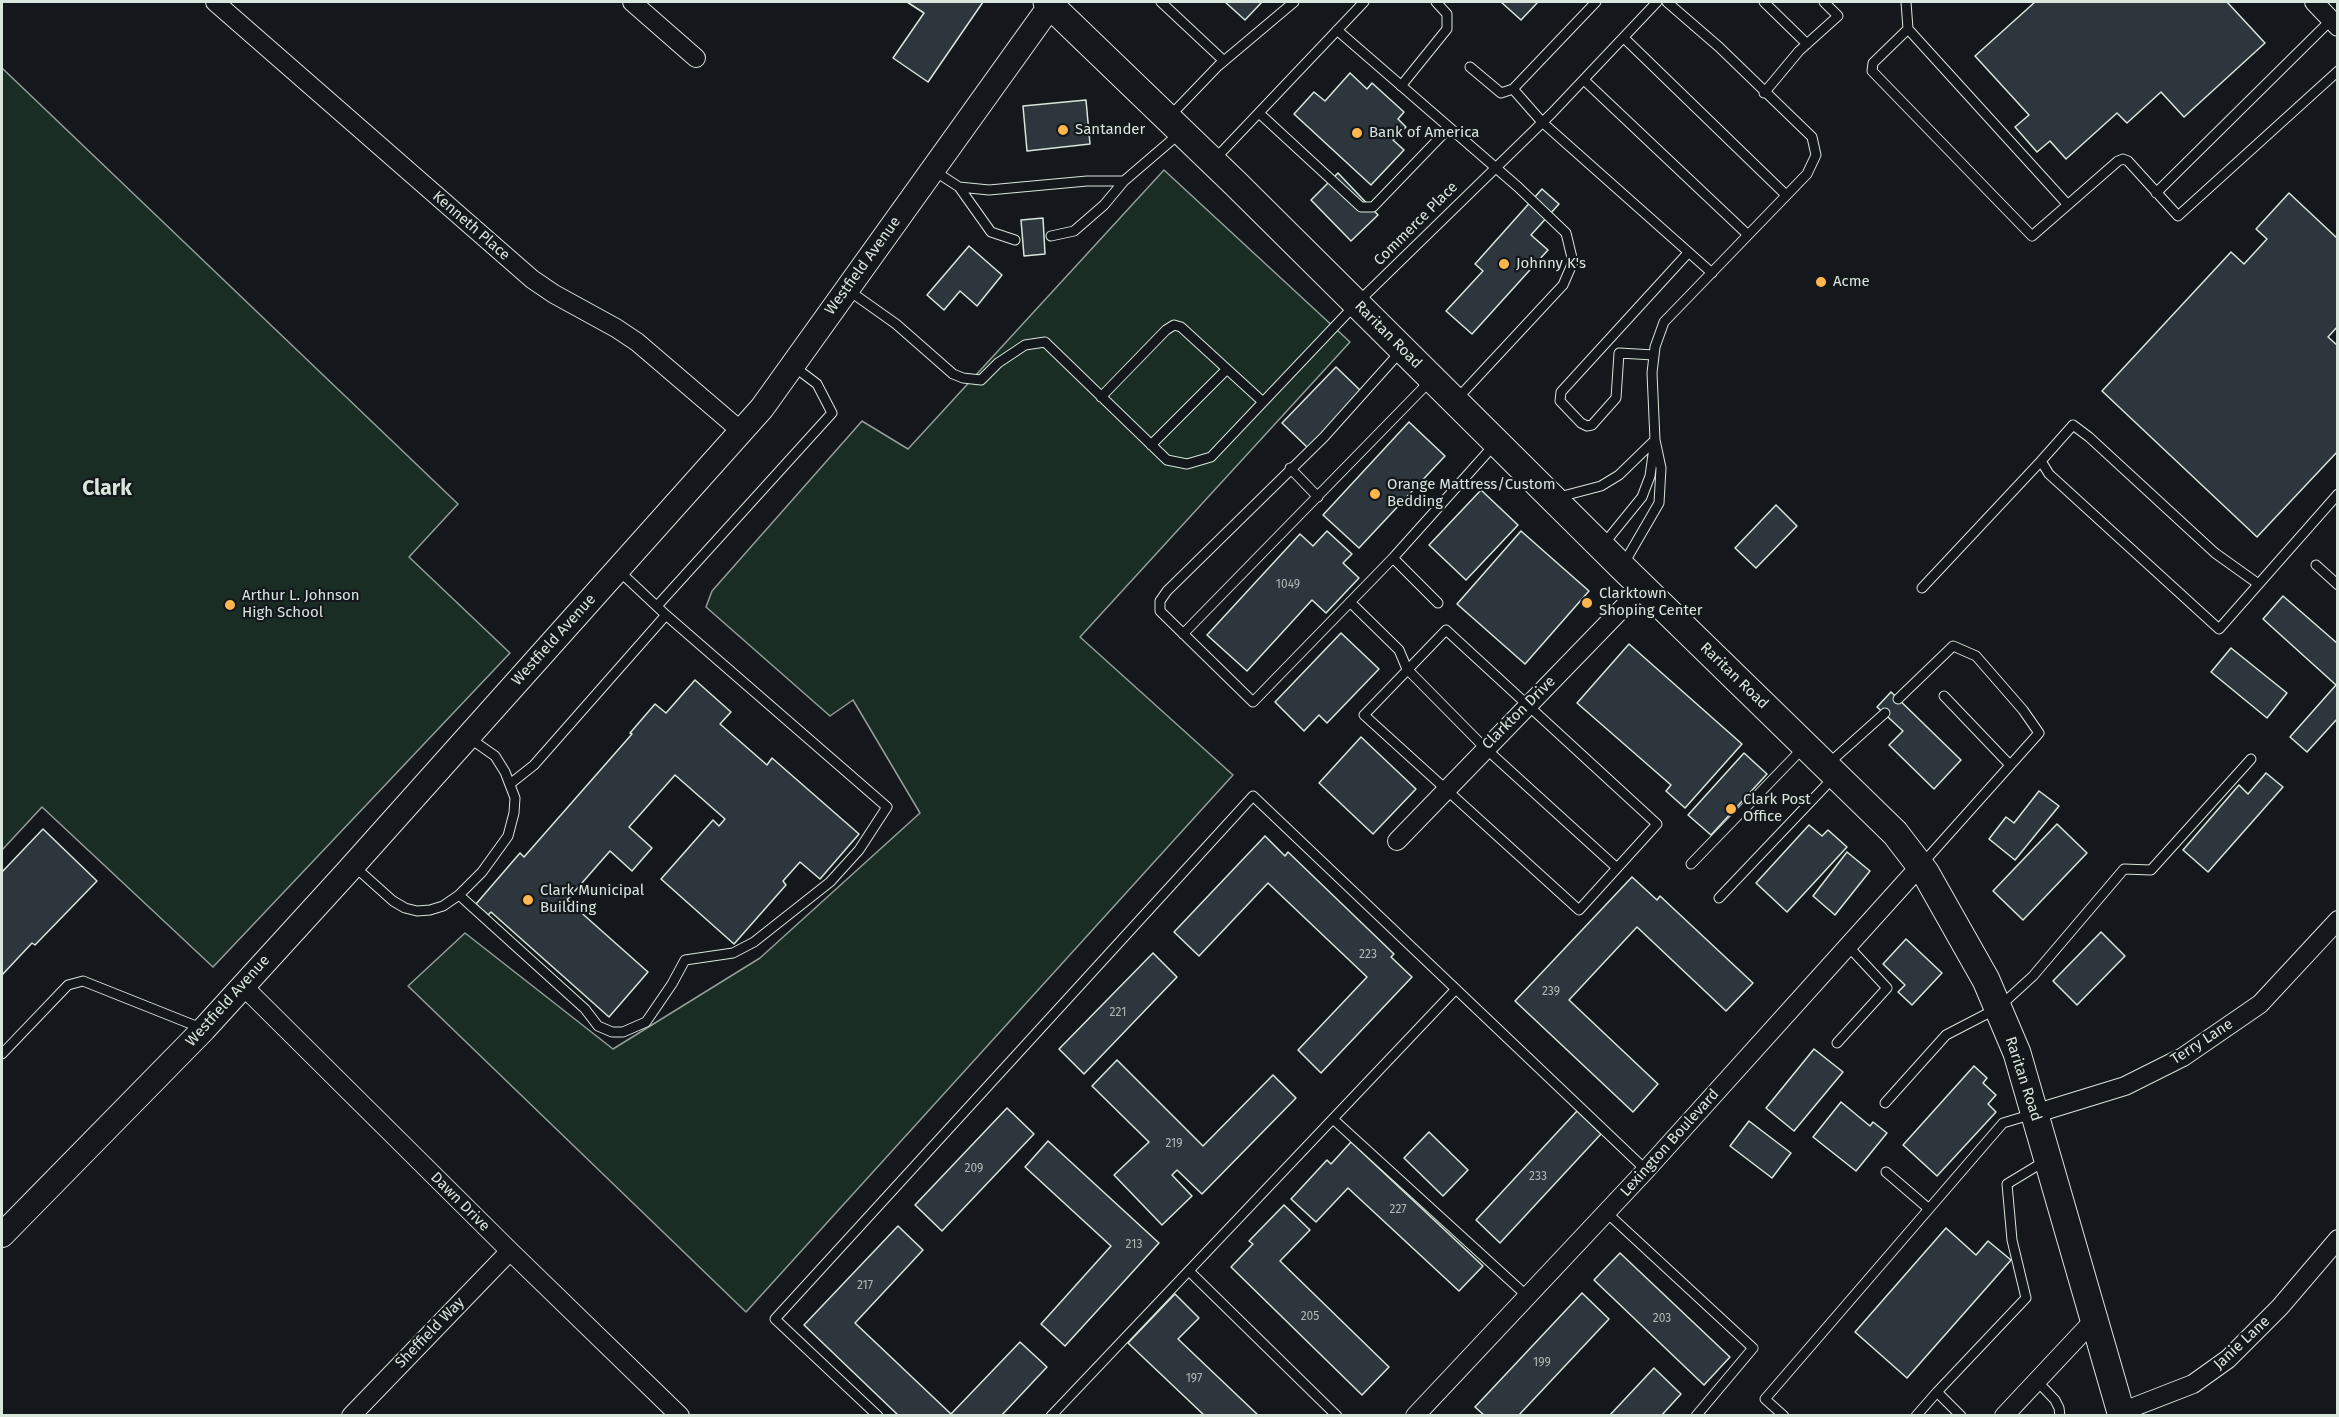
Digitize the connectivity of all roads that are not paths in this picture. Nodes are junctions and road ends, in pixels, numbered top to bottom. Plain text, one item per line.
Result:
1 (216, 2) edge
2 (632, 2) edge
3 (1161, 2) edge
4 (1294, 2) edge
5 (1364, 2) edge
6 (1436, 2) edge
7 (1596, 2) edge
8 (1657, 2) edge
9 (1667, 2) edge
10 (1764, 2) edge
11 (1824, 2) edge
12 (1906, 2) edge
13 (1050, 3) edge
14 (2326, 12) edge
15 (1908, 29) junction
16 (1337, 30) junction
17 (1623, 38) junction
18 (1807, 44) junction
19 (696, 58) dead end
20 (1224, 62) junction
21 (1470, 67) dead end
22 (2337, 71) edge
23 (1584, 80) junction
24 (1401, 86) junction
25 (1513, 89) junction
26 (1764, 93) junction
27 (1259, 113) junction
28 (1542, 123) junction
29 (1175, 125) junction
30 (1449, 128) junction
31 (1213, 162) junction
32 (1496, 166) junction
33 (933, 170) junction
34 (1124, 181) junction
35 (959, 187) junction
36 (2156, 193) junction
37 (1786, 195) junction
38 (2068, 205) junction
39 (1747, 234) junction
40 (1051, 236) dead end
41 (1015, 240) dead end
42 (1688, 253) junction
43 (1712, 273) junction
44 (847, 289) junction
45 (1356, 304) junction
46 (1602, 346) junction
47 (1402, 350) junction
48 (1619, 353) junction
49 (1653, 355) junction
50 (792, 365) junction
51 (1227, 369) junction
52 (1433, 379) junction
53 (1101, 397) junction
54 (1263, 402) junction
55 (1455, 402) junction
56 (741, 431) junction
57 (1655, 440) junction
58 (1497, 443) junction
59 (1151, 445) junction
60 (2041, 461) junction
61 (1290, 468) junction
62 (2337, 494) edge
63 (1549, 495) junction
64 (1318, 496) junction
65 (1602, 547) junction
66 (1393, 558) junction
67 (2316, 565) dead end
68 (1622, 567) junction
69 (618, 570) junction
70 (2257, 584) junction
71 (2337, 585) edge
72 (1643, 587) junction
73 (1922, 588) dead end
74 (1350, 602) junction
75 (1438, 603) dead end
76 (657, 606) junction
77 (666, 615) junction
78 (1183, 634) junction
79 (1407, 669) junction
80 (1944, 696) dead end
81 (1898, 699) dead end
82 (1529, 704) junction
83 (1885, 713) dead end
84 (468, 737) junction
85 (1805, 746) junction
86 (1485, 748) junction
87 (2251, 759) dead end
88 (2010, 765) junction
89 (1831, 771) junction
90 (510, 784) junction
91 (1445, 790) junction
92 (1397, 841) dead end
93 (1691, 864) dead end
94 (353, 866) junction
95 (1920, 866) junction
96 (1617, 868) junction
97 (459, 895) junction
98 (1719, 898) dead end
99 (2337, 920) edge
100 (1848, 946) junction
101 (242, 985) junction
102 (1456, 989) junction
103 (1998, 1008) junction
104 (204, 1029) junction
105 (1837, 1043) dead end
106 (2, 1054) edge
107 (1885, 1103) dead end
108 (2034, 1114) junction
109 (1333, 1119) junction
110 (2047, 1159) junction
111 (1646, 1170) junction
112 (1886, 1172) dead end
113 (1929, 1209) junction
114 (1606, 1212) junction
115 (2, 1235) edge
116 (2337, 1239) edge
117 (510, 1251) junction
118 (1189, 1271) junction
119 (1527, 1296) junction
120 (2093, 1321) junction
121 (2037, 1381) junction
122 (1938, 1392) junction
123 (674, 1413) edge
124 (2121, 1414) edge
125 (351, 1416) edge
126 (878, 1416) edge
127 (1051, 1416) edge
128 (1337, 1416) edge
129 (1415, 1416) edge
130 (1696, 1416) edge
131 (1784, 1416) edge
132 (1916, 1416) edge
133 (1961, 1416) edge
134 (2004, 1416) edge
135 (2060, 1416) edge

1 - 56 street, Kenneth Place
2 - 19 street
3 - 20 lane
4 - 20 lane
5 - 16 lane
6 - 24 lane
7 - 25 lane
8 - 17 lane, Commerce Place
9 - 26 lane
10 - 18 lane
11 - 18 lane
12 - 15 lane
13 - 29 main road, Raritan Road
13 - 33 street, Westfield Avenue
14 - 36 lane
15 - 38 lane
15 - 38 lane
16 - 24 lane
16 - 27 lane
17 - 23 lane, Commerce Place
17 - 37 lane
18 - 26 lane
20 - 29 lane
21 - 25 lane
22 - 36 lane
23 - 28 lane, Commerce Place
23 - 39 lane
24 - 30 lane
25 - 28 lane
26 - 37 lane
27 - 30 lane
27 - 31 lane
28 - 32 lane, Commerce Place
28 - 42 lane
29 - 31 main road, Raritan Road
29 - 34 lane
30 - 32 lane
31 - 45 main road, Raritan Road
32 - 45 lane, Commerce Place
32 - 55 lane
33 - 35 lane
33 - 44 street, Westfield Avenue
34 - 35 lane
34 - 40 lane
35 - 41 lane
36 - 38 lane
37 - 39 lane
39 - 43 lane
42 - 43 lane
42 - 46 lane
43 - 49 lane
44 - 50 street, Westfield Avenue
44 - 53 lane, Commerce Place
45 - 47 main road, Raritan Road
45 - 54 lane, Commerce Place
46 - 48 lane
46 - 48 lane
47 - 52 main road, Raritan Road
47 - 61 lane
48 - 49 lane
49 - 57 lane
50 - 56 street, Westfield Avenue
50 - 76 lane
51 - 53 lane
51 - 54 lane
51 - 59 lane
52 - 55 main road, Raritan Road
52 - 64 lane
53 - 59 lane, Commerce Place
54 - 59 lane, Commerce Place
55 - 58 main road, Raritan Road
56 - 69 street, Westfield Avenue
57 - 63 lane
57 - 65 lane
57 - 68 lane
58 - 63 main road, Raritan Road
58 - 66 lane
60 - 70 lane
60 - 70 lane
60 - 73 lane
61 - 64 lane
61 - 78 lane
62 - 70 lane
63 - 65 main road, Raritan Road
64 - 78 lane
65 - 68 main road, Raritan Road
66 - 74 lane
66 - 75 lane
67 - 71 lane
68 - 72 main road, Raritan Road
69 - 76 lane
69 - 84 street, Westfield Avenue
72 - 82 street, Clarkton Drive
72 - 85 main road, Raritan Road
74 - 78 lane
74 - 79 lane
76 - 77 lane
77 - 90 lane
77 - 97 lane
79 - 82 lane
79 - 86 lane
79 - 91 lane
80 - 88 lane
81 - 88 lane
82 - 86 street, Clarkton Drive
82 - 96 lane
83 - 89 lane
84 - 90 lane
84 - 94 street, Westfield Avenue
85 - 89 main road, Raritan Road
85 - 93 lane
86 - 91 street, Clarkton Drive
86 - 96 lane
87 - 103 lane
88 - 95 lane
89 - 95 main road, Raritan Road
89 - 98 lane
90 - 97 lane
91 - 92 street, Clarkton Drive
91 - 96 lane
94 - 97 lane
94 - 101 street, Westfield Avenue
95 - 100 street, Lexington Boulevard
95 - 103 main road, Raritan Road
99 - 108 street, Terry Lane
100 - 105 lane
100 - 111 street, Lexington Boulevard
101 - 104 street, Westfield Avenue
101 - 117 street, Dawn Drive
102 - 109 lane
102 - 111 lane
102 - 126 lane
103 - 107 lane
103 - 108 main road, Raritan Road
104 - 106 lane
104 - 115 street, Westfield Avenue
108 - 110 main road, Raritan Road
108 - 113 lane
109 - 118 lane
109 - 119 lane
110 - 120 main road, Raritan Road
110 - 122 lane
111 - 114 street, Lexington Boulevard
112 - 113 lane
113 - 131 lane
114 - 119 street, Lexington Boulevard
114 - 130 lane
116 - 124 street, Janie Lane
117 - 123 street, Dawn Drive
117 - 125 street, Sheffield Way
118 - 127 lane
118 - 128 lane
119 - 129 street, Lexington Boulevard
120 - 121 street
120 - 124 main road, Raritan Road
121 - 134 street
121 - 135 lane
122 - 132 lane
122 - 133 lane

